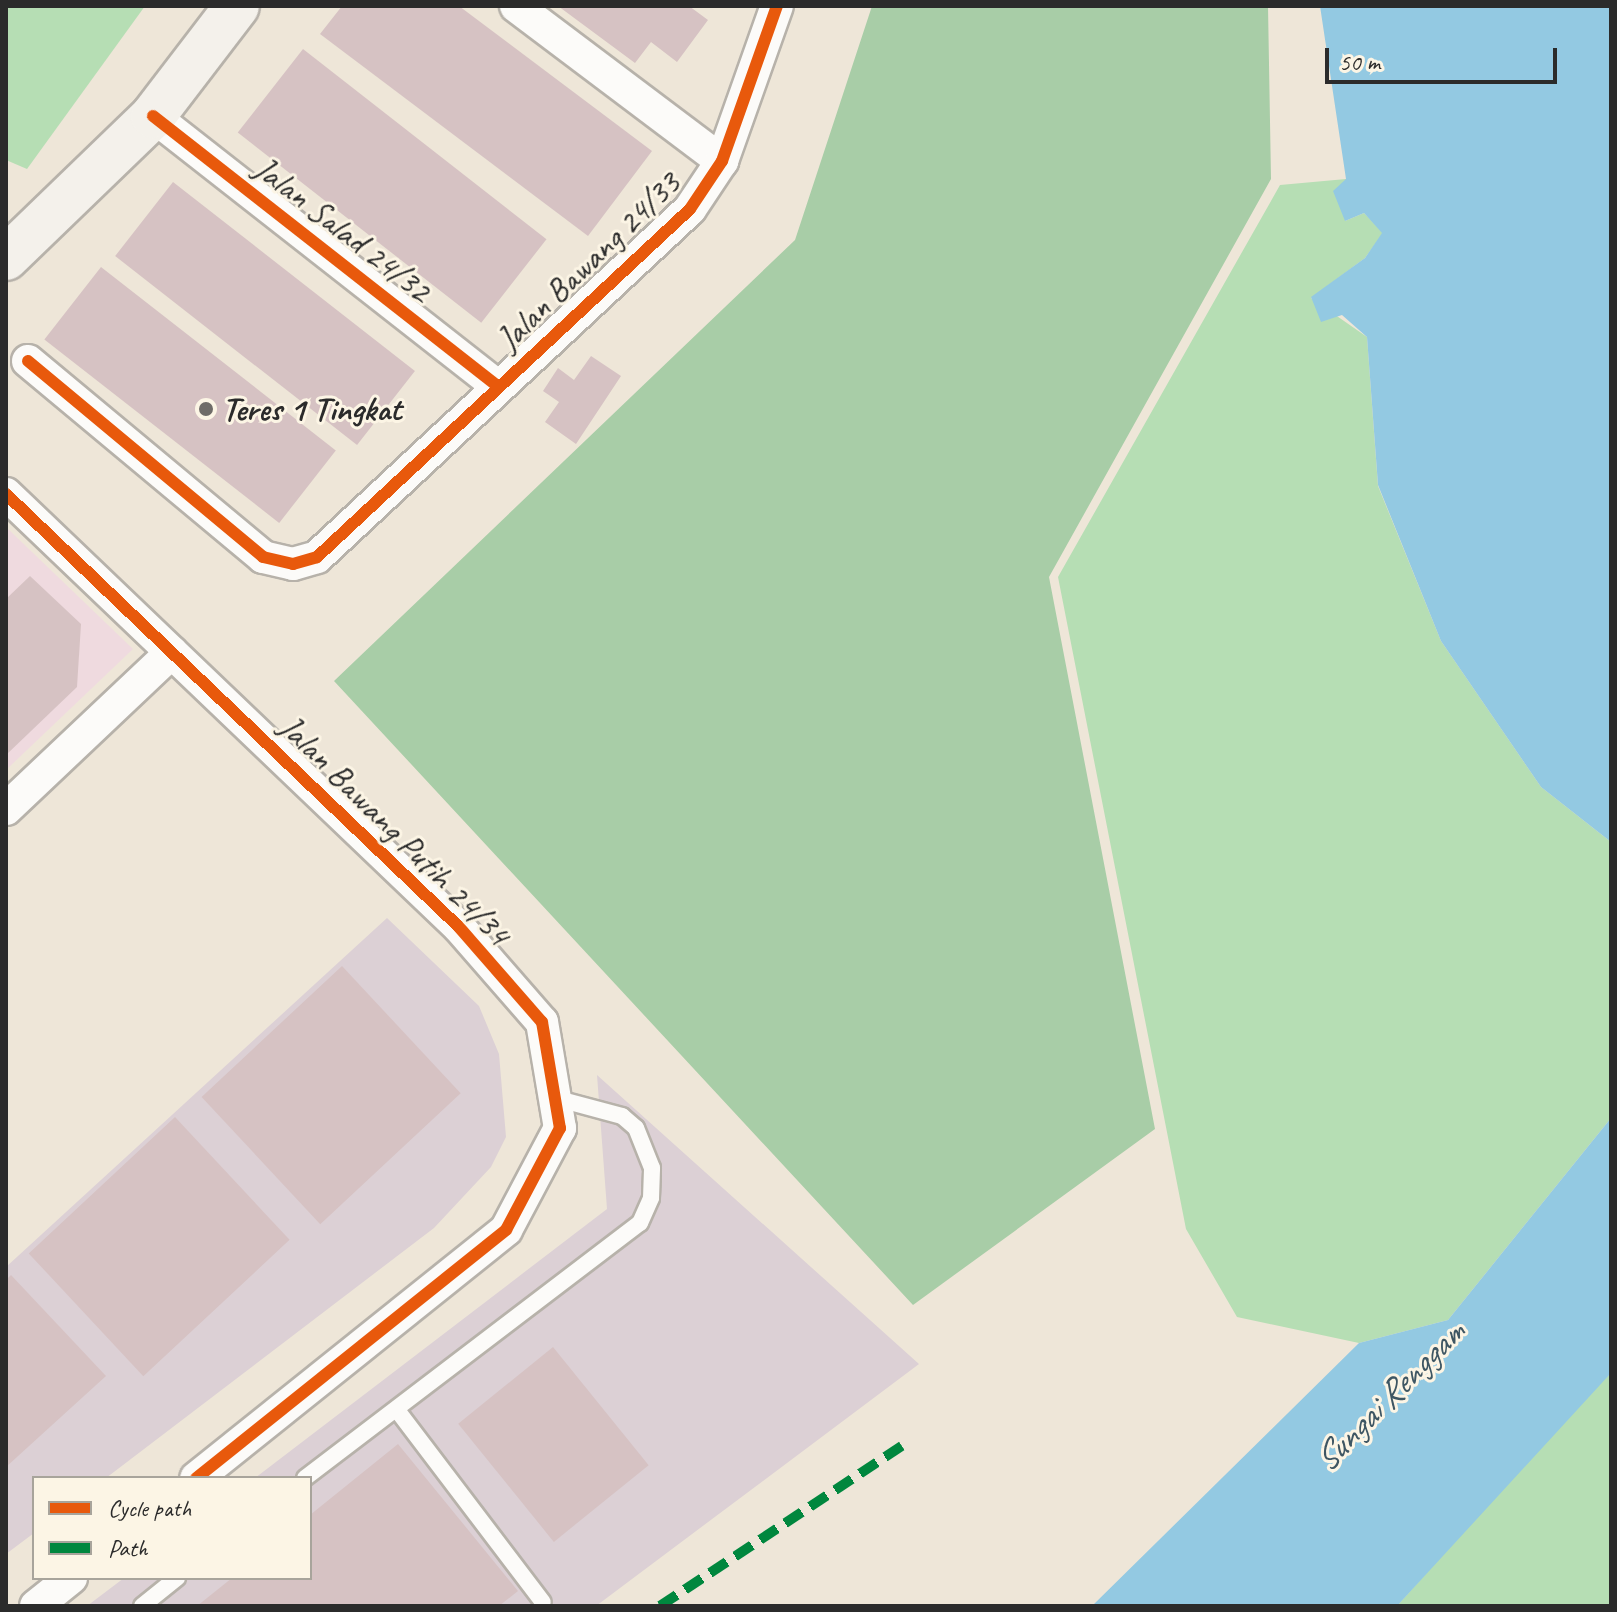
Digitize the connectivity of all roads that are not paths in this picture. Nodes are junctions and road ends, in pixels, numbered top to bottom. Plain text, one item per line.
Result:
1 (237, 6) edge
2 (516, 6) edge
3 (777, 6) edge
4 (153, 116) junction
5 (722, 161) junction
6 (6, 258) edge
7 (28, 361) dead end
8 (499, 387) junction
9 (6, 494) edge
10 (172, 652) junction
11 (6, 809) edge
12 (555, 1098) junction
13 (397, 1410) junction
14 (198, 1476) edge
15 (308, 1476) edge
16 (68, 1580) edge
17 (174, 1580) edge
18 (543, 1602) dead end
19 (36, 1606) edge
20 (142, 1606) edge

1 - 4 street
2 - 5 street
3 - 5 street, Jalan Bawang 24/33
4 - 6 street
4 - 8 street, Jalan Salad 24/32
5 - 8 street, Jalan Bawang 24/33
7 - 8 street, Jalan Bawang 24/33
9 - 10 street, Jalan Bawang Putih 24/34
10 - 11 street
10 - 12 street, Jalan Bawang Putih 24/34
12 - 13 lane
12 - 14 street, Jalan Bawang Putih 24/34
13 - 15 lane
13 - 18 lane
16 - 19 street
17 - 20 lane

